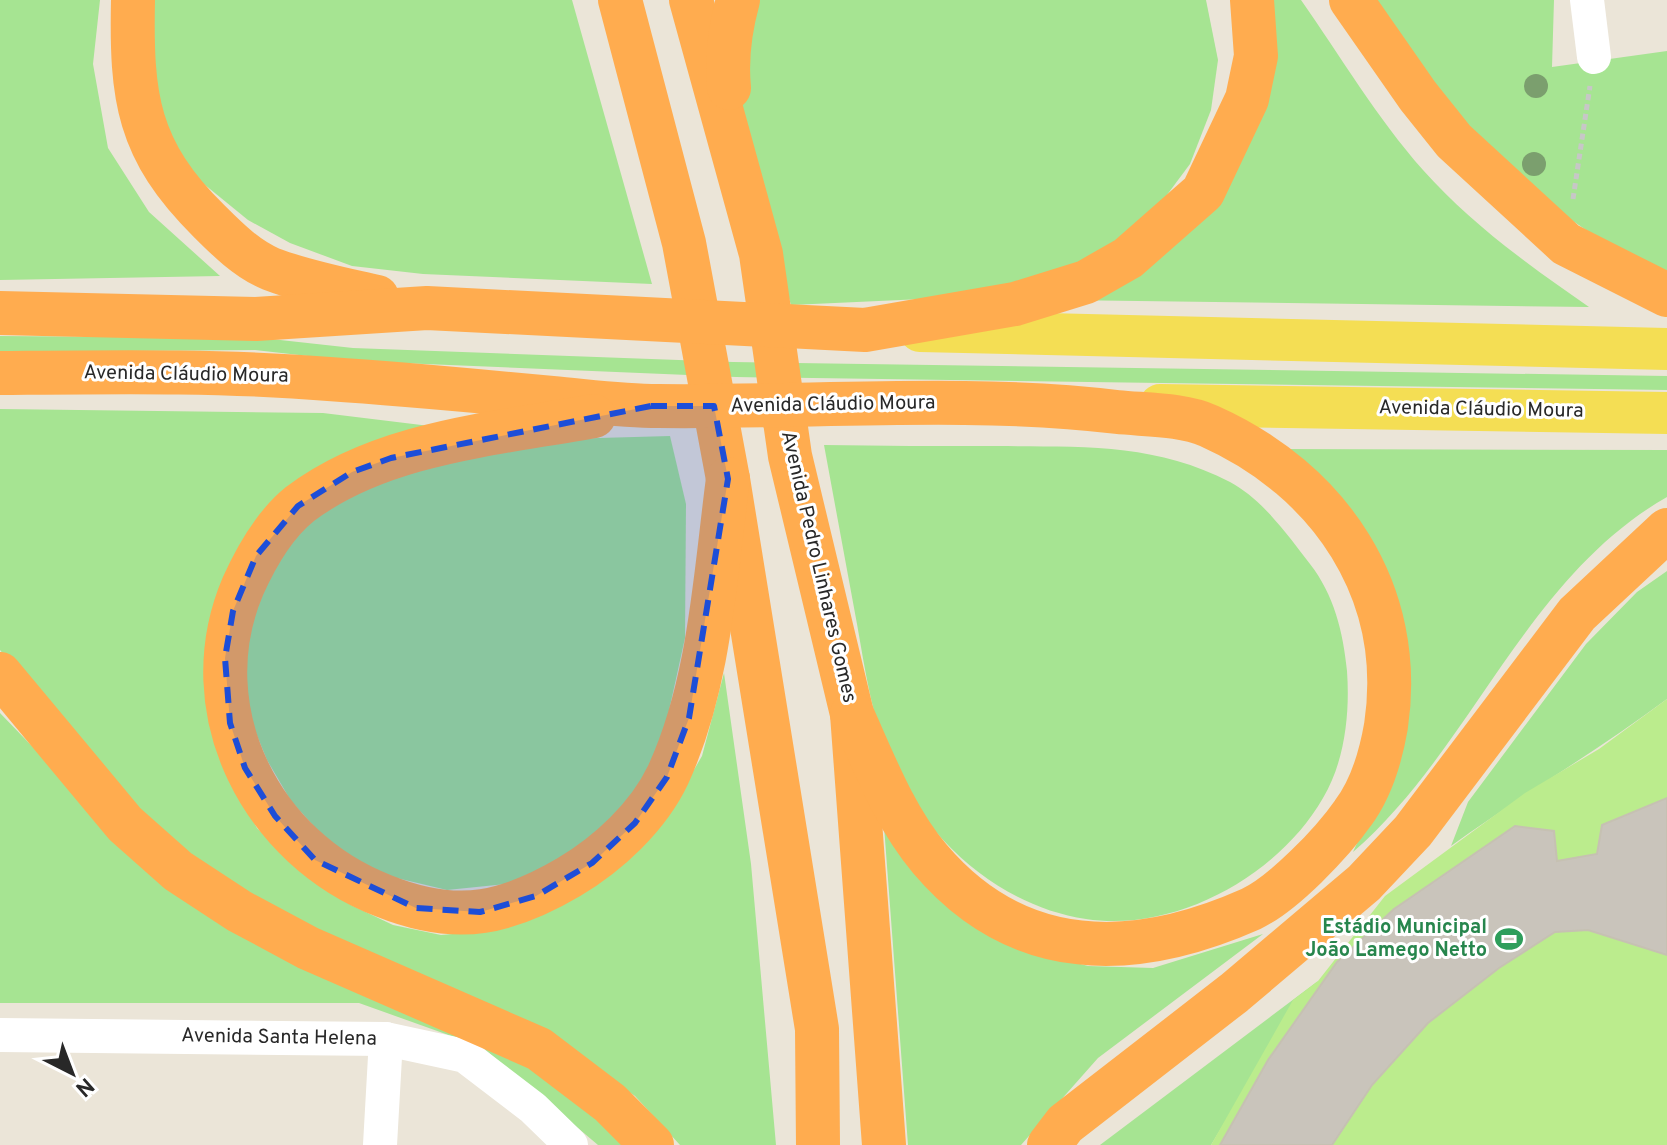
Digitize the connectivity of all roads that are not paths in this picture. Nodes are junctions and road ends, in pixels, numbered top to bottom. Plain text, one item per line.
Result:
1 (133, 0) edge
2 (601, 0) edge
3 (620, 0) edge
4 (691, 0) edge
5 (738, 0) edge
6 (1252, 0) edge
7 (1351, 0) edge
8 (1587, 0) edge
9 (635, 53) junction
10 (1594, 57) road end
11 (734, 150) junction
12 (1667, 295) edge
13 (427, 308) junction
14 (0, 313) edge
15 (865, 330) junction
16 (1667, 349) edge
17 (0, 373) edge
18 (1039, 403) junction
19 (651, 406) junction
20 (1667, 413) edge
21 (728, 479) junction
22 (1667, 530) edge
23 (0, 674) edge
24 (852, 714) junction
25 (0, 1035) edge
26 (386, 1039) junction
27 (380, 1145) edge
28 (571, 1145) edge
29 (652, 1145) edge
30 (818, 1145) edge
31 (884, 1145) edge
32 (1049, 1145) edge

1 - 13 highway
2 - 9 highway
3 - 9 highway
4 - 11 highway, Avenida Pedro Linhares Gomes
5 - 11 highway
6 - 15 highway
7 - 12 highway
8 - 10 street
9 - 21 highway
11 - 24 highway, Avenida Pedro Linhares Gomes
13 - 14 highway
13 - 15 highway
15 - 16 main road
17 - 19 highway, Avenida Cláudio Moura
18 - 19 highway, Avenida Cláudio Moura
18 - 20 main road, Avenida Cláudio Moura
18 - 24 highway
19 - 21 highway
21 - 30 highway
22 - 32 highway
23 - 29 highway
24 - 31 highway, Avenida Pedro Linhares Gomes
25 - 26 street, Avenida Santa Helena
26 - 27 street
26 - 28 street, Avenida Santa Helena

